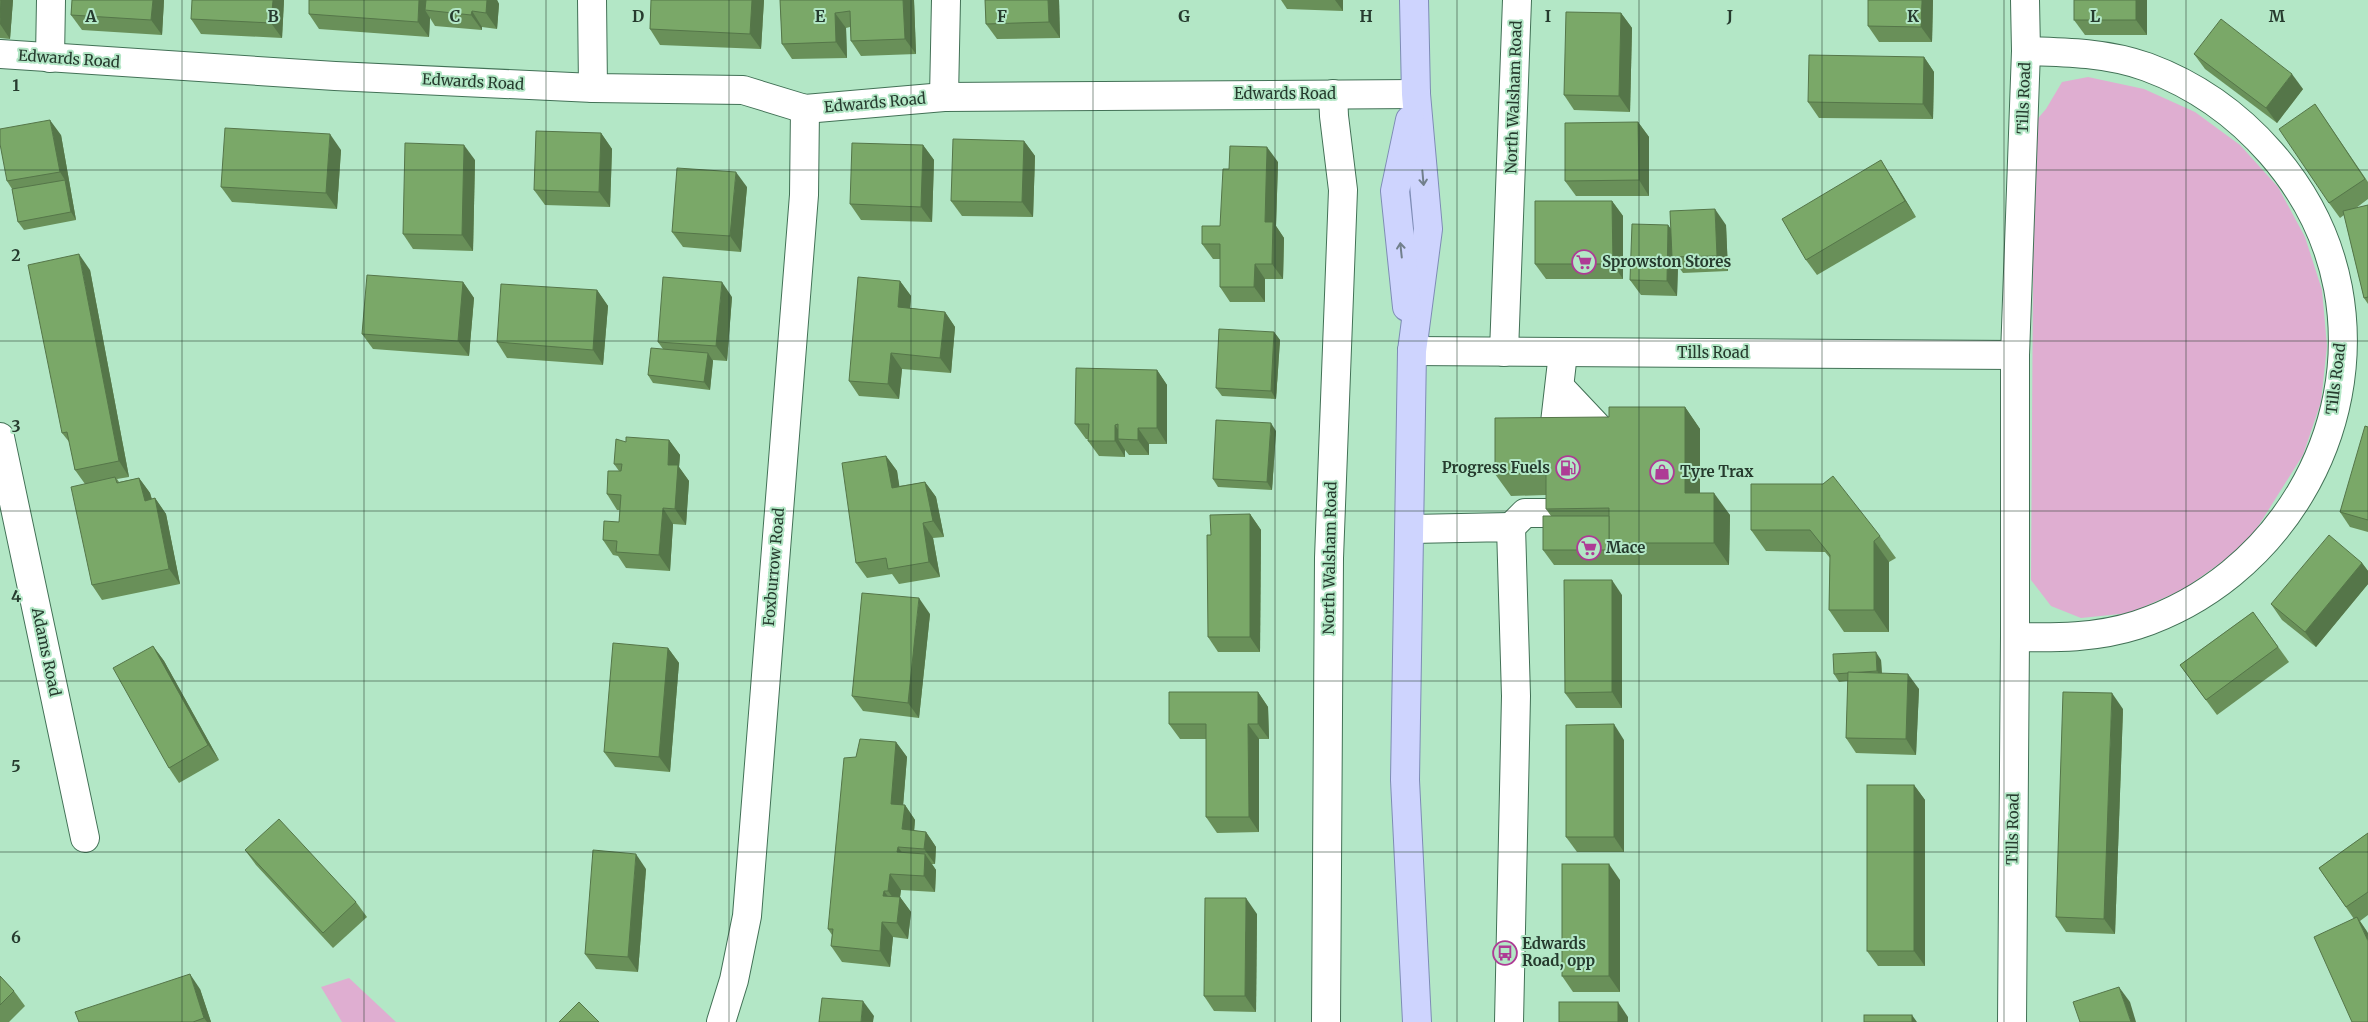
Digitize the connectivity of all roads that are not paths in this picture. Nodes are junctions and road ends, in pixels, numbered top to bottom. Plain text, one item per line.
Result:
1 (51, 0) edge
2 (592, 0) edge
3 (946, 0) edge
4 (1414, 0) edge
5 (1517, 0) edge
6 (2025, 0) edge
7 (2026, 51) junction
8 (0, 54) edge
9 (50, 58) junction
10 (593, 88) junction
11 (1333, 94) junction
12 (1416, 94) junction
13 (944, 96) junction
14 (805, 109) junction
15 (1412, 351) junction
16 (1504, 352) junction
17 (1562, 352) junction
18 (2014, 355) junction
19 (1560, 387) junction
20 (1541, 436) edge
21 (0, 437) edge
22 (1582, 439) edge
23 (1609, 440) edge
24 (1557, 504) edge
25 (1519, 512) junction
26 (1411, 529) junction
27 (2015, 637) junction
28 (85, 838) dead end
29 (721, 1022) edge
30 (1326, 1022) edge
31 (1416, 1022) edge
32 (1509, 1022) edge
33 (2012, 1022) edge

1 - 9 street
2 - 10 street
3 - 13 street, Edwards Road
4 - 12 main road
5 - 16 street, North Walsham Road
6 - 7 street, Tills Road
7 - 18 street, Tills Road
7 - 27 street, Tills Road
8 - 9 street, Edwards Road
9 - 10 street, Edwards Road
10 - 14 street, Edwards Road
11 - 12 street, Edwards Road
11 - 13 street, Edwards Road
11 - 30 street, North Walsham Road
12 - 15 main road
13 - 14 street, Edwards Road
14 - 29 street, Foxburrow Road
15 - 16 street, Tills Road
15 - 26 main road
16 - 17 street, Tills Road
17 - 18 street, Tills Road
17 - 19 street
18 - 27 street, Tills Road
19 - 20 street
19 - 22 street
19 - 23 street
21 - 28 street, Adams Road
24 - 25 street
25 - 26 street
25 - 32 street
26 - 31 main road
27 - 33 street, Tills Road

